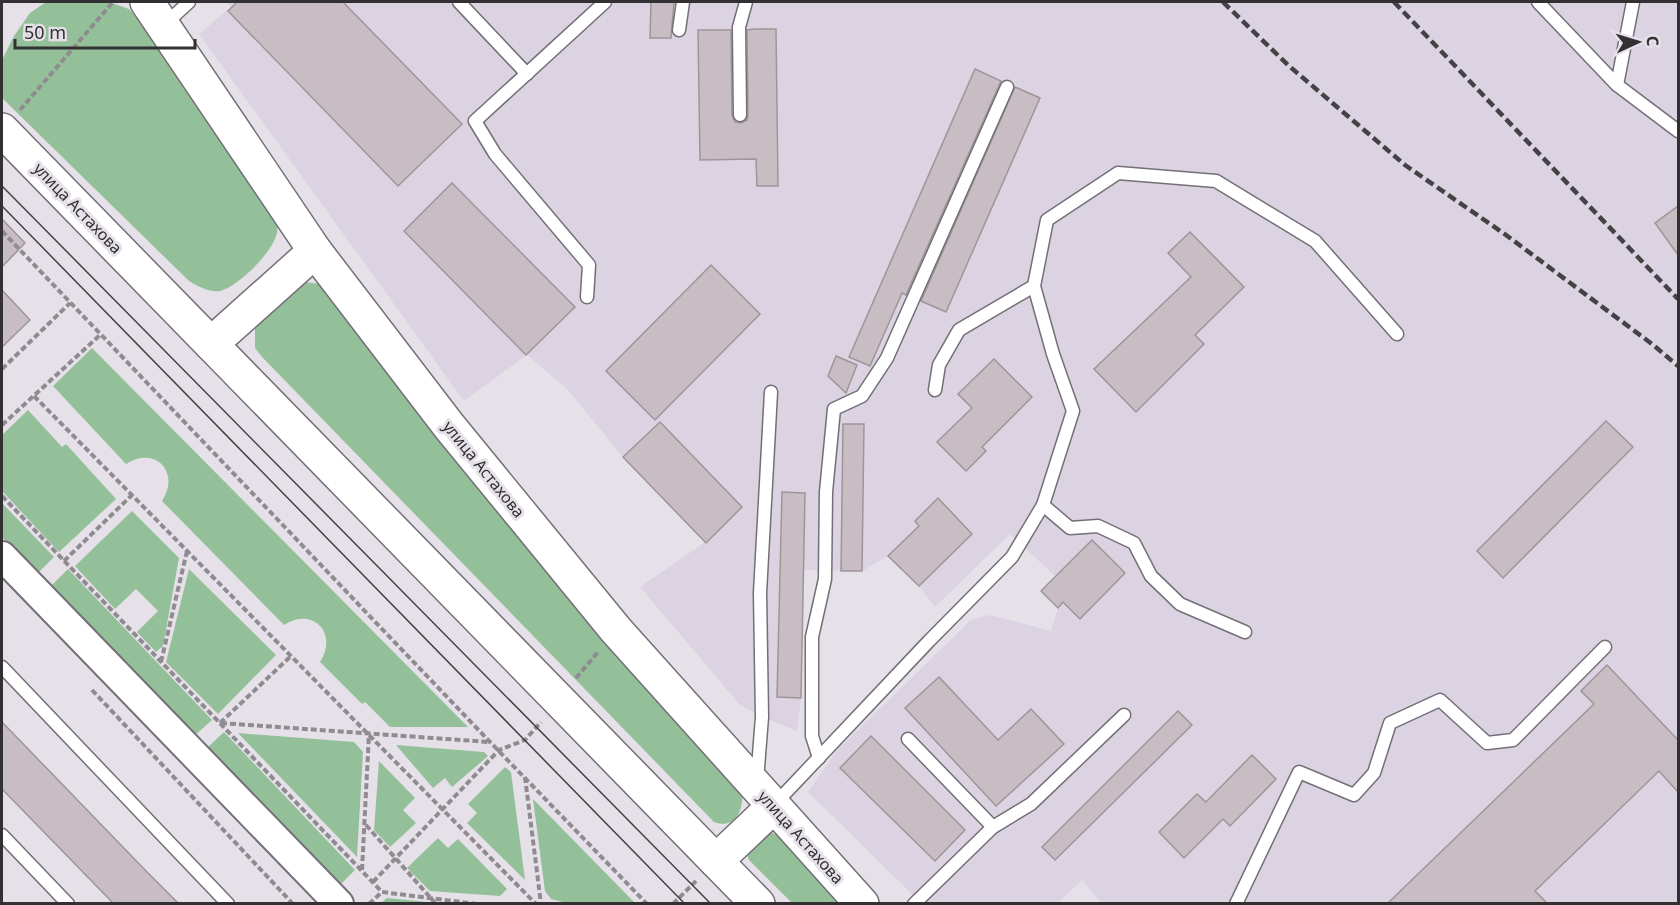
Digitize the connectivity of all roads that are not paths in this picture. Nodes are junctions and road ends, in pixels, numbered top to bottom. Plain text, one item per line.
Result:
1 (189, 2) edge
2 (459, 2) edge
3 (605, 2) edge
4 (683, 2) edge
5 (746, 2) edge
6 (1538, 2) edge
7 (1633, 2) edge
8 (155, 14) edge
9 (679, 30) dead end
10 (527, 74) junction
11 (1617, 85) junction
12 (1007, 87) dead end
13 (740, 115) dead end
14 (2, 130) edge
15 (1678, 130) edge
16 (315, 251) junction
17 (1034, 286) junction
18 (587, 297) dead end
19 (1397, 333) dead end
20 (211, 344) junction
21 (935, 390) dead end
22 (771, 392) dead end
23 (1043, 505) junction
24 (2, 556) edge
25 (1245, 632) dead end
26 (1605, 647) dead end
27 (2, 667) edge
28 (1124, 715) dead end
29 (908, 739) dead end
30 (819, 758) junction
31 (765, 797) junction
32 (993, 827) junction
33 (2, 836) edge
34 (707, 870) junction
35 (68, 903) edge
36 (228, 903) edge
37 (339, 903) edge
38 (758, 903) edge
39 (862, 903) edge
40 (914, 903) edge
41 (1236, 903) edge

1 - 8 lane
2 - 10 lane
3 - 10 lane
4 - 9 lane
5 - 13 lane
6 - 11 lane
7 - 11 lane
8 - 16 main road, улица Астахова
10 - 18 lane
11 - 15 lane
12 - 30 lane
14 - 20 main road, улица Астахова
16 - 20 main road
16 - 31 main road, улица Астахова
17 - 19 lane
17 - 21 lane
17 - 23 lane
20 - 34 main road, улица Астахова
22 - 31 lane
23 - 25 lane
23 - 30 lane
24 - 37 street
26 - 41 lane
27 - 36 lane
28 - 32 lane
29 - 32 lane
30 - 31 lane
31 - 34 main road
31 - 39 main road, улица Астахова
32 - 40 lane
33 - 35 lane
34 - 38 main road, улица Астахова

